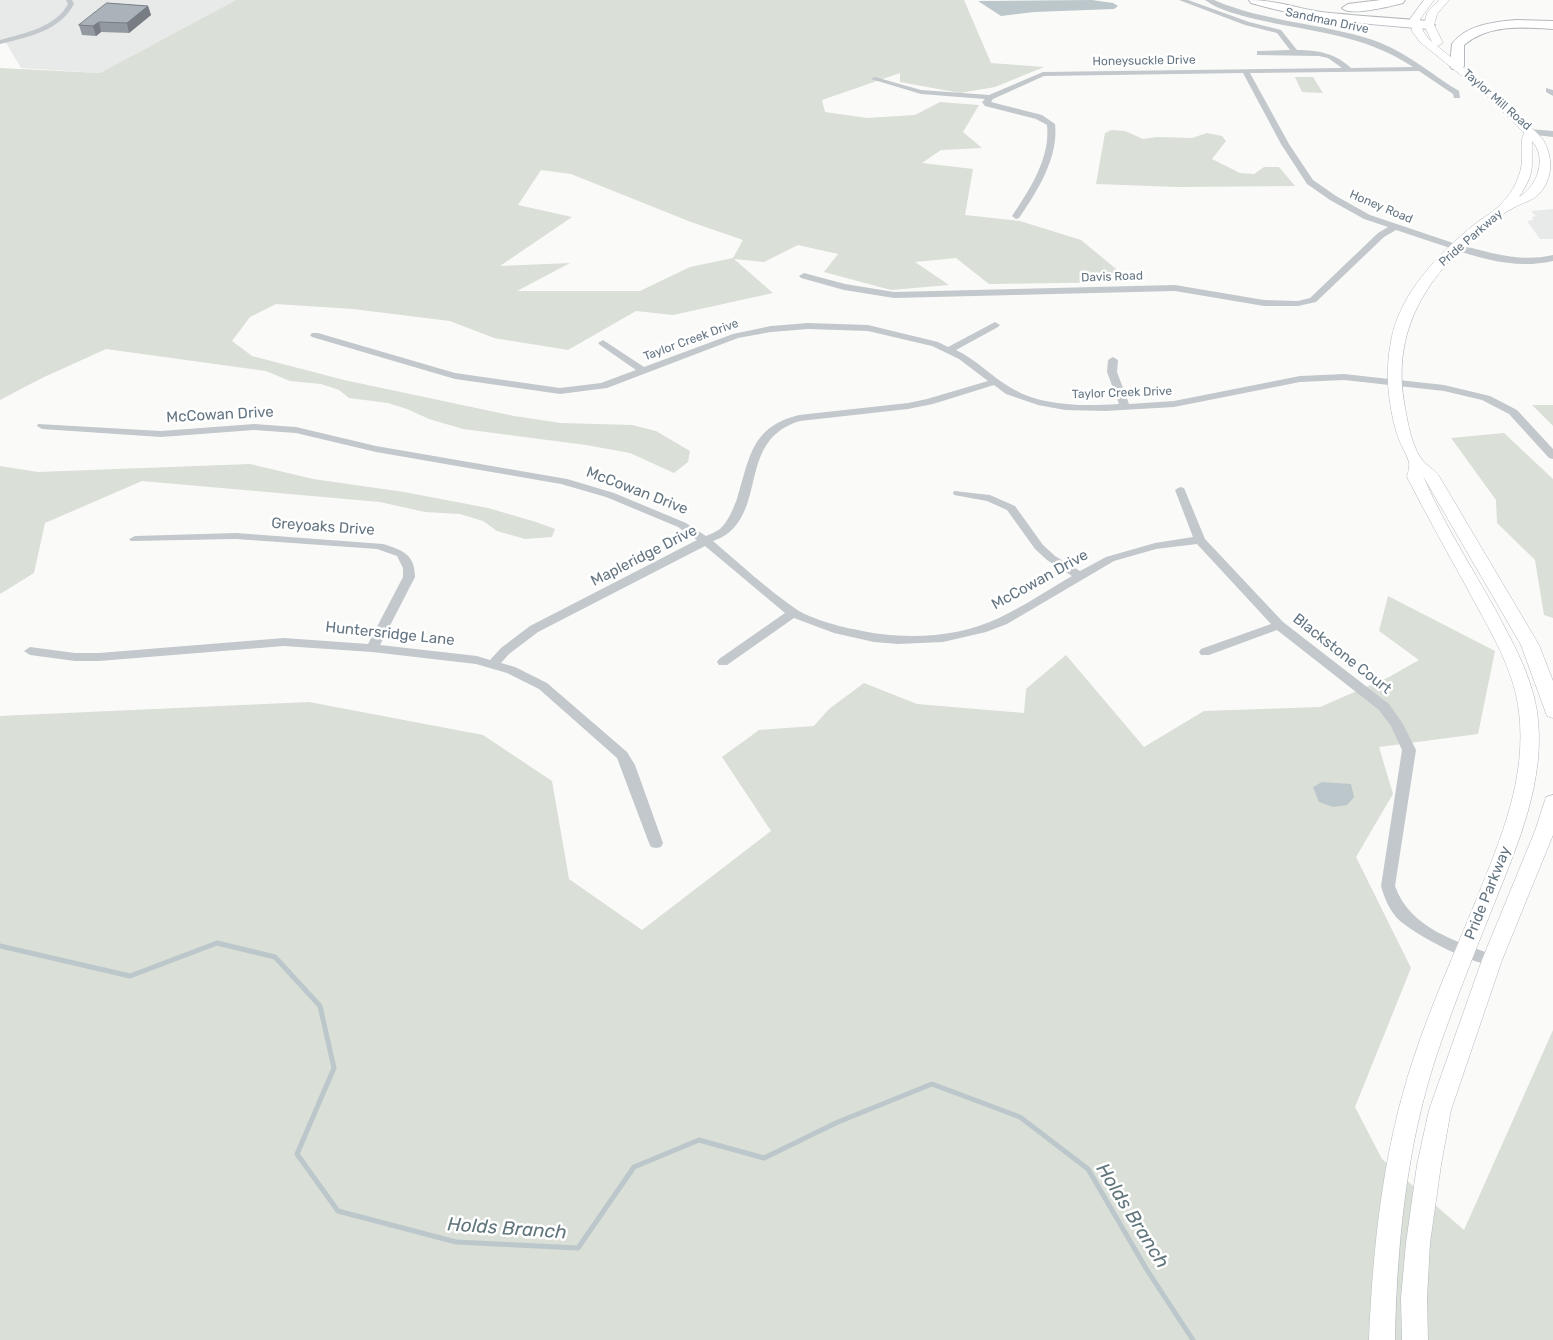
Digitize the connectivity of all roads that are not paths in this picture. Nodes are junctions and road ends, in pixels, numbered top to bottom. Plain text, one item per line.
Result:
1 (69, 0) edge
2 (1182, 0) edge
3 (1208, 0) edge
4 (1255, 0) edge
5 (1281, 0) edge
6 (1399, 0) edge
7 (1429, 0) edge
8 (1444, 0) edge
9 (1415, 24) junction
10 (1428, 25) junction
11 (1553, 25) edge
12 (0, 42) edge
13 (1260, 53) dead end
14 (1296, 53) junction
15 (1445, 56) junction
16 (1457, 66) junction
17 (1420, 69) junction
18 (1245, 70) junction
19 (1348, 70) junction
20 (875, 79) dead end
21 (1553, 90) edge
22 (1553, 94) edge
23 (1457, 96) dead end
24 (990, 97) junction
25 (1530, 132) junction
26 (1553, 134) edge
27 (1506, 207) junction
28 (1016, 216) dead end
29 (1394, 227) junction
30 (1456, 247) junction
31 (1553, 258) edge
32 (804, 276) dead end
33 (995, 325) dead end
34 (314, 335) dead end
35 (603, 343) dead end
36 (950, 350) junction
37 (1113, 360) dead end
38 (643, 371) junction
39 (994, 382) junction
40 (1394, 383) junction
41 (1125, 407) junction
42 (42, 426) dead end
43 (1553, 456) edge
44 (1417, 464) junction
45 (1180, 490) dead end
46 (958, 493) dead end
47 (135, 539) dead end
48 (1200, 540) junction
49 (706, 541) junction
50 (1080, 576) junction
51 (793, 613) junction
52 (1279, 626) junction
53 (372, 648) junction
54 (30, 651) dead end
55 (1205, 652) dead end
56 (723, 662) dead end
57 (493, 664) junction
58 (1553, 712) edge
59 (1553, 802) edge
60 (656, 843) dead end
61 (1466, 950) junction
62 (1492, 960) junction
63 (1382, 1340) edge
64 (1415, 1340) edge

1 - 12 street
2 - 14 street
3 - 17 street, Sandman Drive
4 - 9 highway
5 - 6 highway
7 - 9 main road
8 - 10 main road
9 - 10 highway
9 - 15 main road, Taylor Mill Road
10 - 15 main road, Taylor Mill Road
11 - 16 highway
13 - 14 street
14 - 19 street
15 - 16 main road, Taylor Mill Road
16 - 25 main road, Taylor Mill Road
17 - 19 street, Honeysuckle Drive
17 - 23 street, Sandman Drive
18 - 19 street, Honeysuckle Drive
18 - 24 street, Honeysuckle Drive
18 - 29 street, Honey Road
20 - 24 street, Honeysuckle Drive
21 - 22 street
24 - 28 street
25 - 26 street, Taylor Mill Road
25 - 27 main road, Pride Parkway
25 - 27 main road, Pride Parkway
27 - 30 main road, Pride Parkway
29 - 30 street, Honey Road
29 - 32 street, Davis Road
30 - 31 street
30 - 40 main road, Pride Parkway
33 - 36 street
34 - 38 street, Taylor Creek Drive
35 - 38 street
36 - 38 street, Taylor Creek Drive
36 - 39 street, Taylor Creek Drive
37 - 41 street
39 - 41 street, Taylor Creek Drive
39 - 49 street, Mapleridge Drive
40 - 41 street, Taylor Creek Drive
40 - 43 street, Taylor Creek Drive
40 - 44 main road, Pride Parkway
42 - 49 street, McCowan Drive
44 - 58 main road, Pride Parkway
44 - 61 main road, Pride Parkway
45 - 48 street, Blackstone Court
46 - 50 street
47 - 53 street, Greyoaks Drive
48 - 50 street, McCowan Drive
48 - 52 street, Blackstone Court
49 - 51 street, McCowan Drive
49 - 57 street, Mapleridge Drive
50 - 51 street, McCowan Drive
51 - 56 street
52 - 55 street
52 - 61 street, Blackstone Court
53 - 54 street, Huntersridge Lane
53 - 57 street, Huntersridge Lane
57 - 60 street, Huntersridge Lane
59 - 62 main road, Pride Parkway
61 - 62 street, Blackstone Court
61 - 63 main road, Pride Parkway
62 - 64 main road, Pride Parkway

